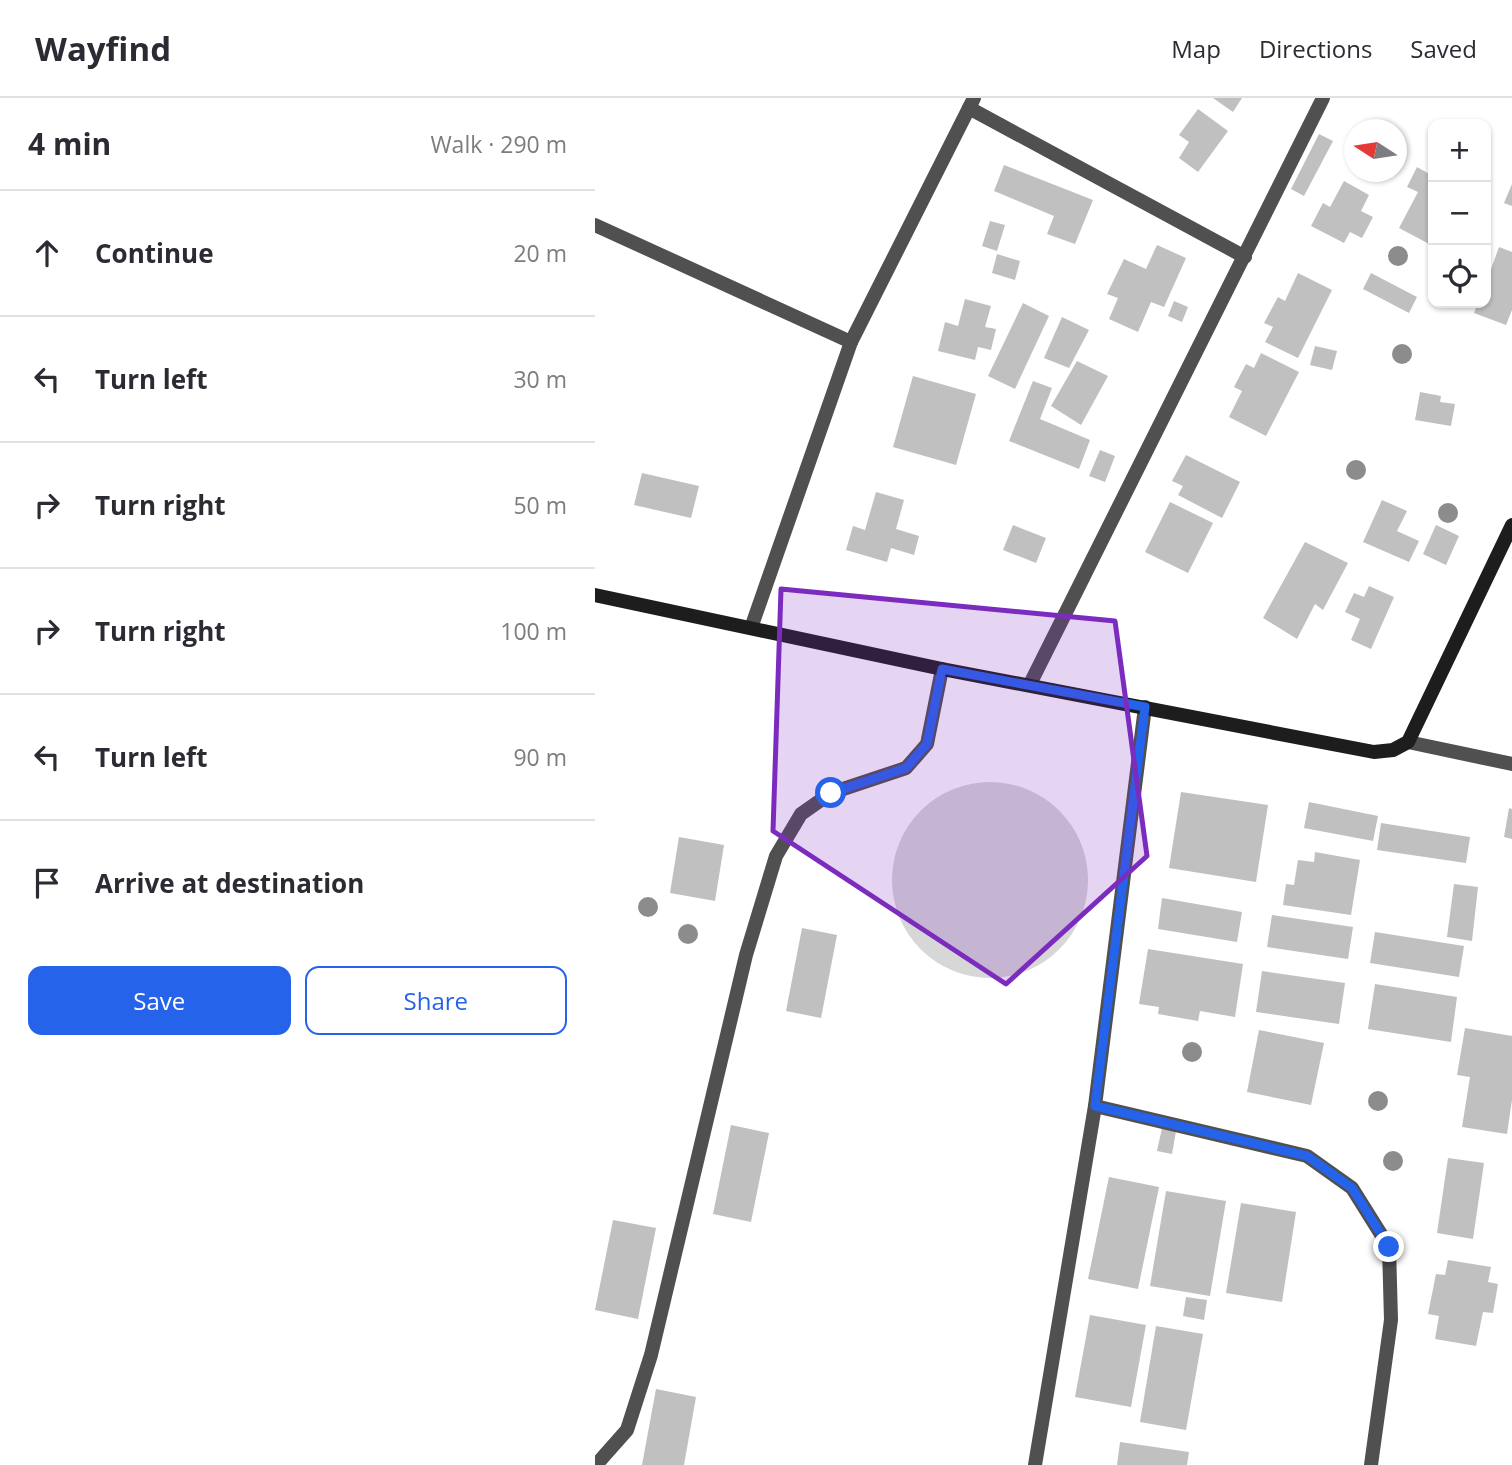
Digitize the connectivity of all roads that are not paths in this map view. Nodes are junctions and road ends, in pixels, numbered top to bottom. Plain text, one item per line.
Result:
1 (1322, 98) edge
2 (972, 103) edge
3 (595, 225) edge
4 (1245, 257) junction
5 (851, 342) junction
6 (1512, 525) edge
7 (595, 595) edge
8 (751, 628) junction
9 (942, 669) junction
10 (1030, 684) junction
11 (1145, 707) junction
12 (1408, 741) junction
13 (1512, 764) edge
14 (1095, 1106) junction
15 (596, 1465) edge
16 (1035, 1465) edge
17 (1371, 1465) edge

1 - 4 street
2 - 4 street
2 - 5 street
3 - 5 street
4 - 10 street
5 - 8 street
6 - 12 street
7 - 8 street
8 - 9 street
9 - 10 street
9 - 15 street
10 - 11 street
11 - 12 street
11 - 14 street
12 - 13 street
14 - 16 street
14 - 17 street

